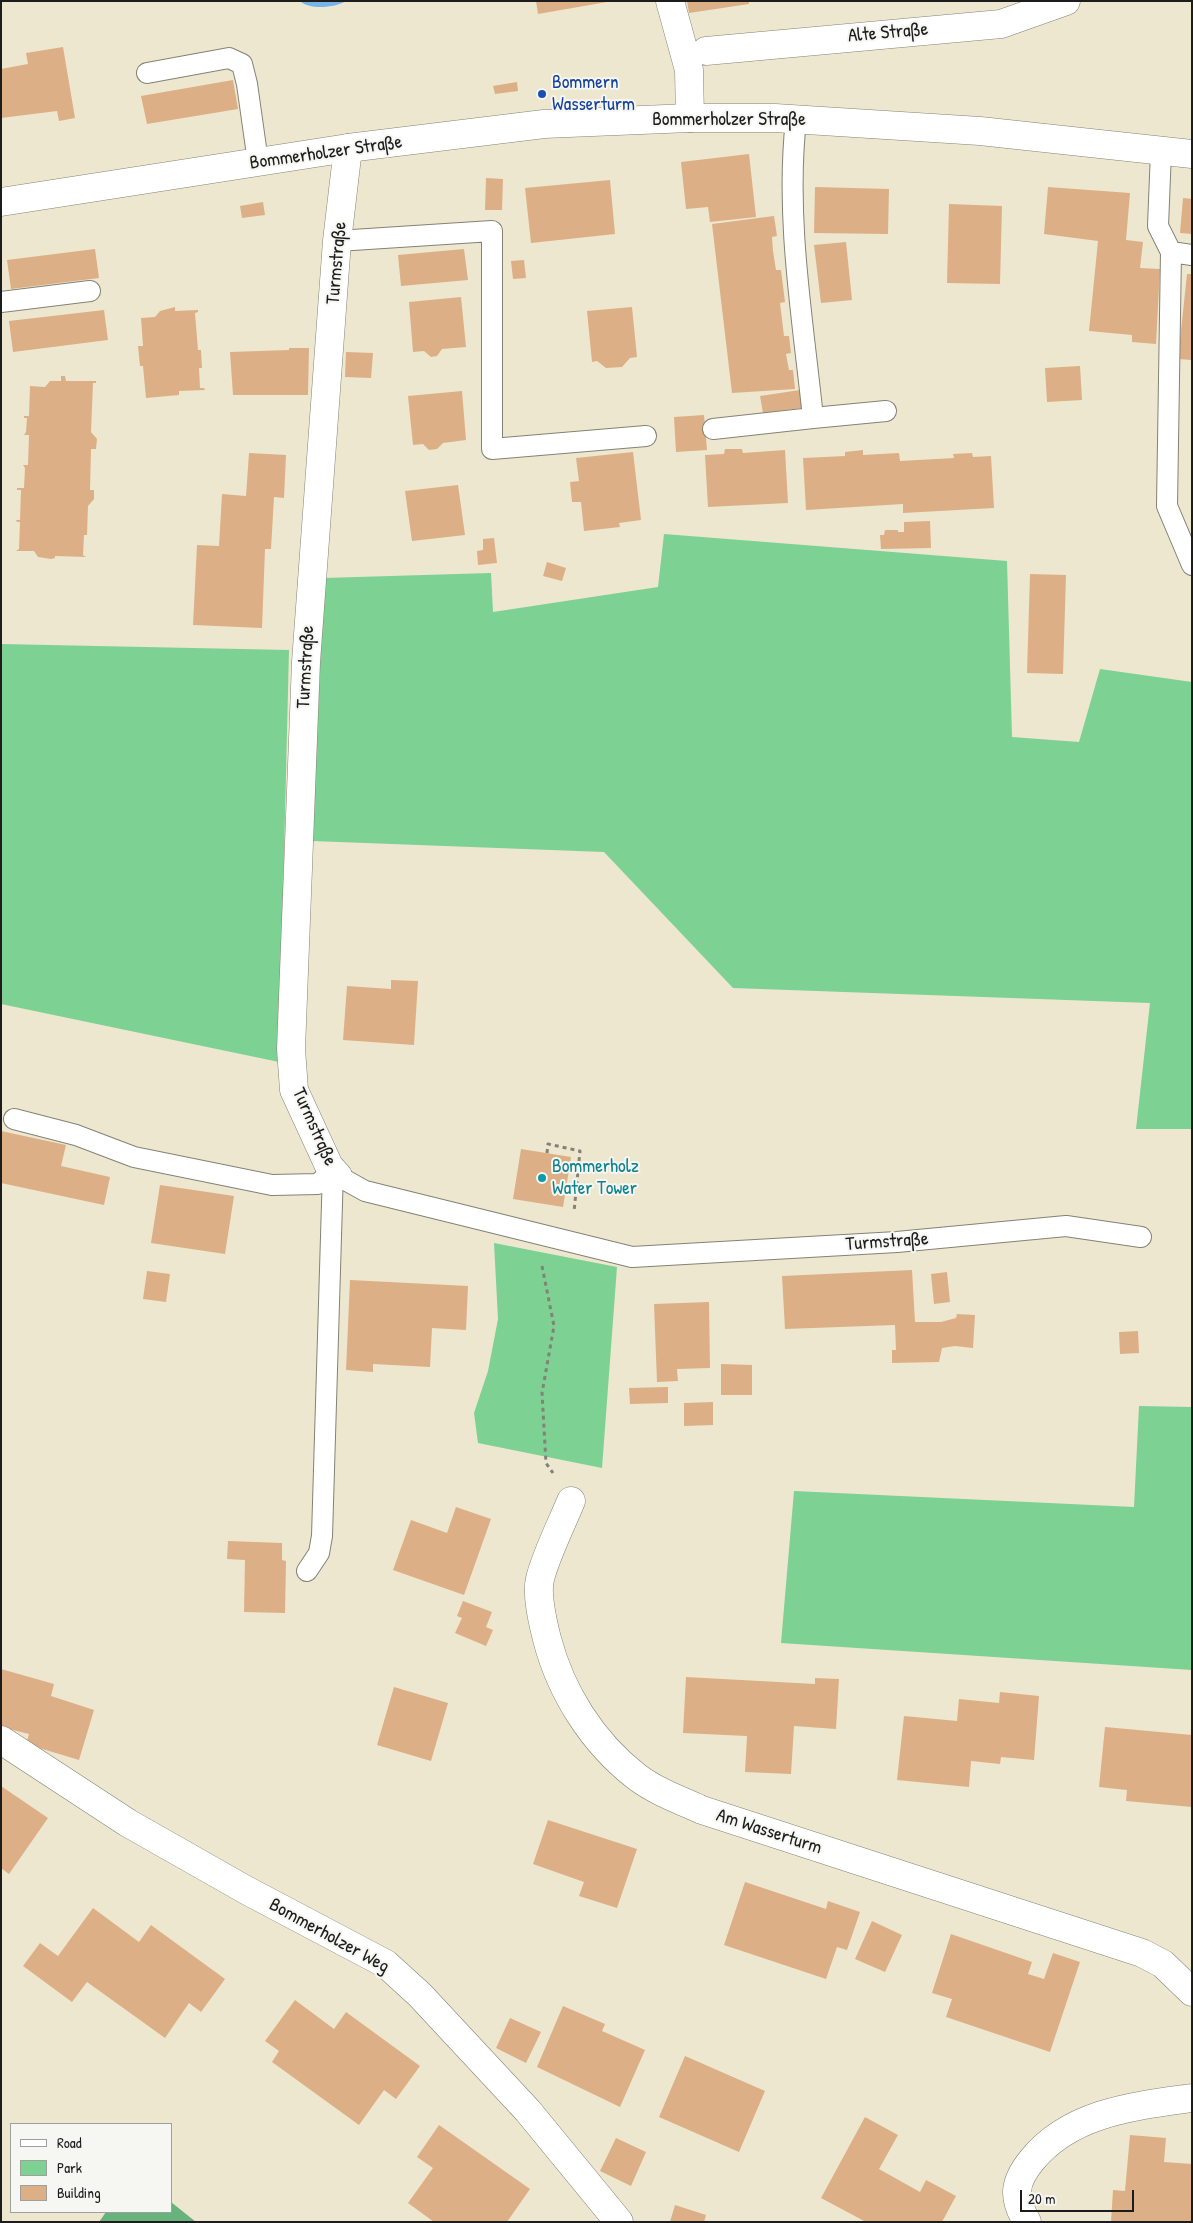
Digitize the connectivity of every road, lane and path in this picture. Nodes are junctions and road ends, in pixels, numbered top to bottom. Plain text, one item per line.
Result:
1 (670, 1) edge
2 (1066, 1) edge
3 (706, 51) dead end
4 (147, 73) dead end
5 (690, 118) junction
6 (796, 120) junction
7 (348, 148) junction
8 (1161, 151) junction
9 (1192, 154) edge
10 (258, 162) junction
11 (1, 202) edge
12 (337, 241) junction
13 (1171, 252) junction
14 (1192, 255) edge
15 (90, 291) dead end
16 (1, 302) edge
17 (886, 411) dead end
18 (813, 418) junction
19 (713, 429) dead end
20 (646, 436) dead end
21 (1192, 565) edge
22 (14, 1119) dead end
23 (547, 1153) dead end
24 (336, 1173) junction
25 (536, 1234) junction
26 (1141, 1237) dead end
27 (571, 1242) junction
28 (571, 1501) joint
29 (307, 1571) dead end
30 (1, 1740) edge
31 (1192, 1992) edge
32 (1192, 2098) edge
33 (619, 2222) edge
34 (1027, 2222) edge

1 - 5 street
2 - 3 street, Alte Straße
4 - 10 lane
5 - 6 street, Bommerholzer Straße
5 - 7 street, Bommerholzer Straße
6 - 8 street, Bommerholzer Straße
6 - 18 lane
7 - 10 street, Bommerholzer Straße
7 - 12 street, Turmstraße
8 - 9 street, Bommerholzer Straße
8 - 13 lane
10 - 11 street, Bommerholzer Straße
12 - 20 lane
12 - 24 street, Turmstraße
13 - 14 lane
13 - 21 lane
15 - 16 lane
17 - 18 lane
18 - 19 lane
22 - 24 lane
23 - 27 path
24 - 25 lane, Turmstraße
24 - 29 lane
25 - 27 lane, Turmstraße
25 - 28 path
26 - 27 lane, Turmstraße
28 - 31 street, Am Wasserturm
30 - 33 street, Bommerholzer Weg
32 - 34 street

